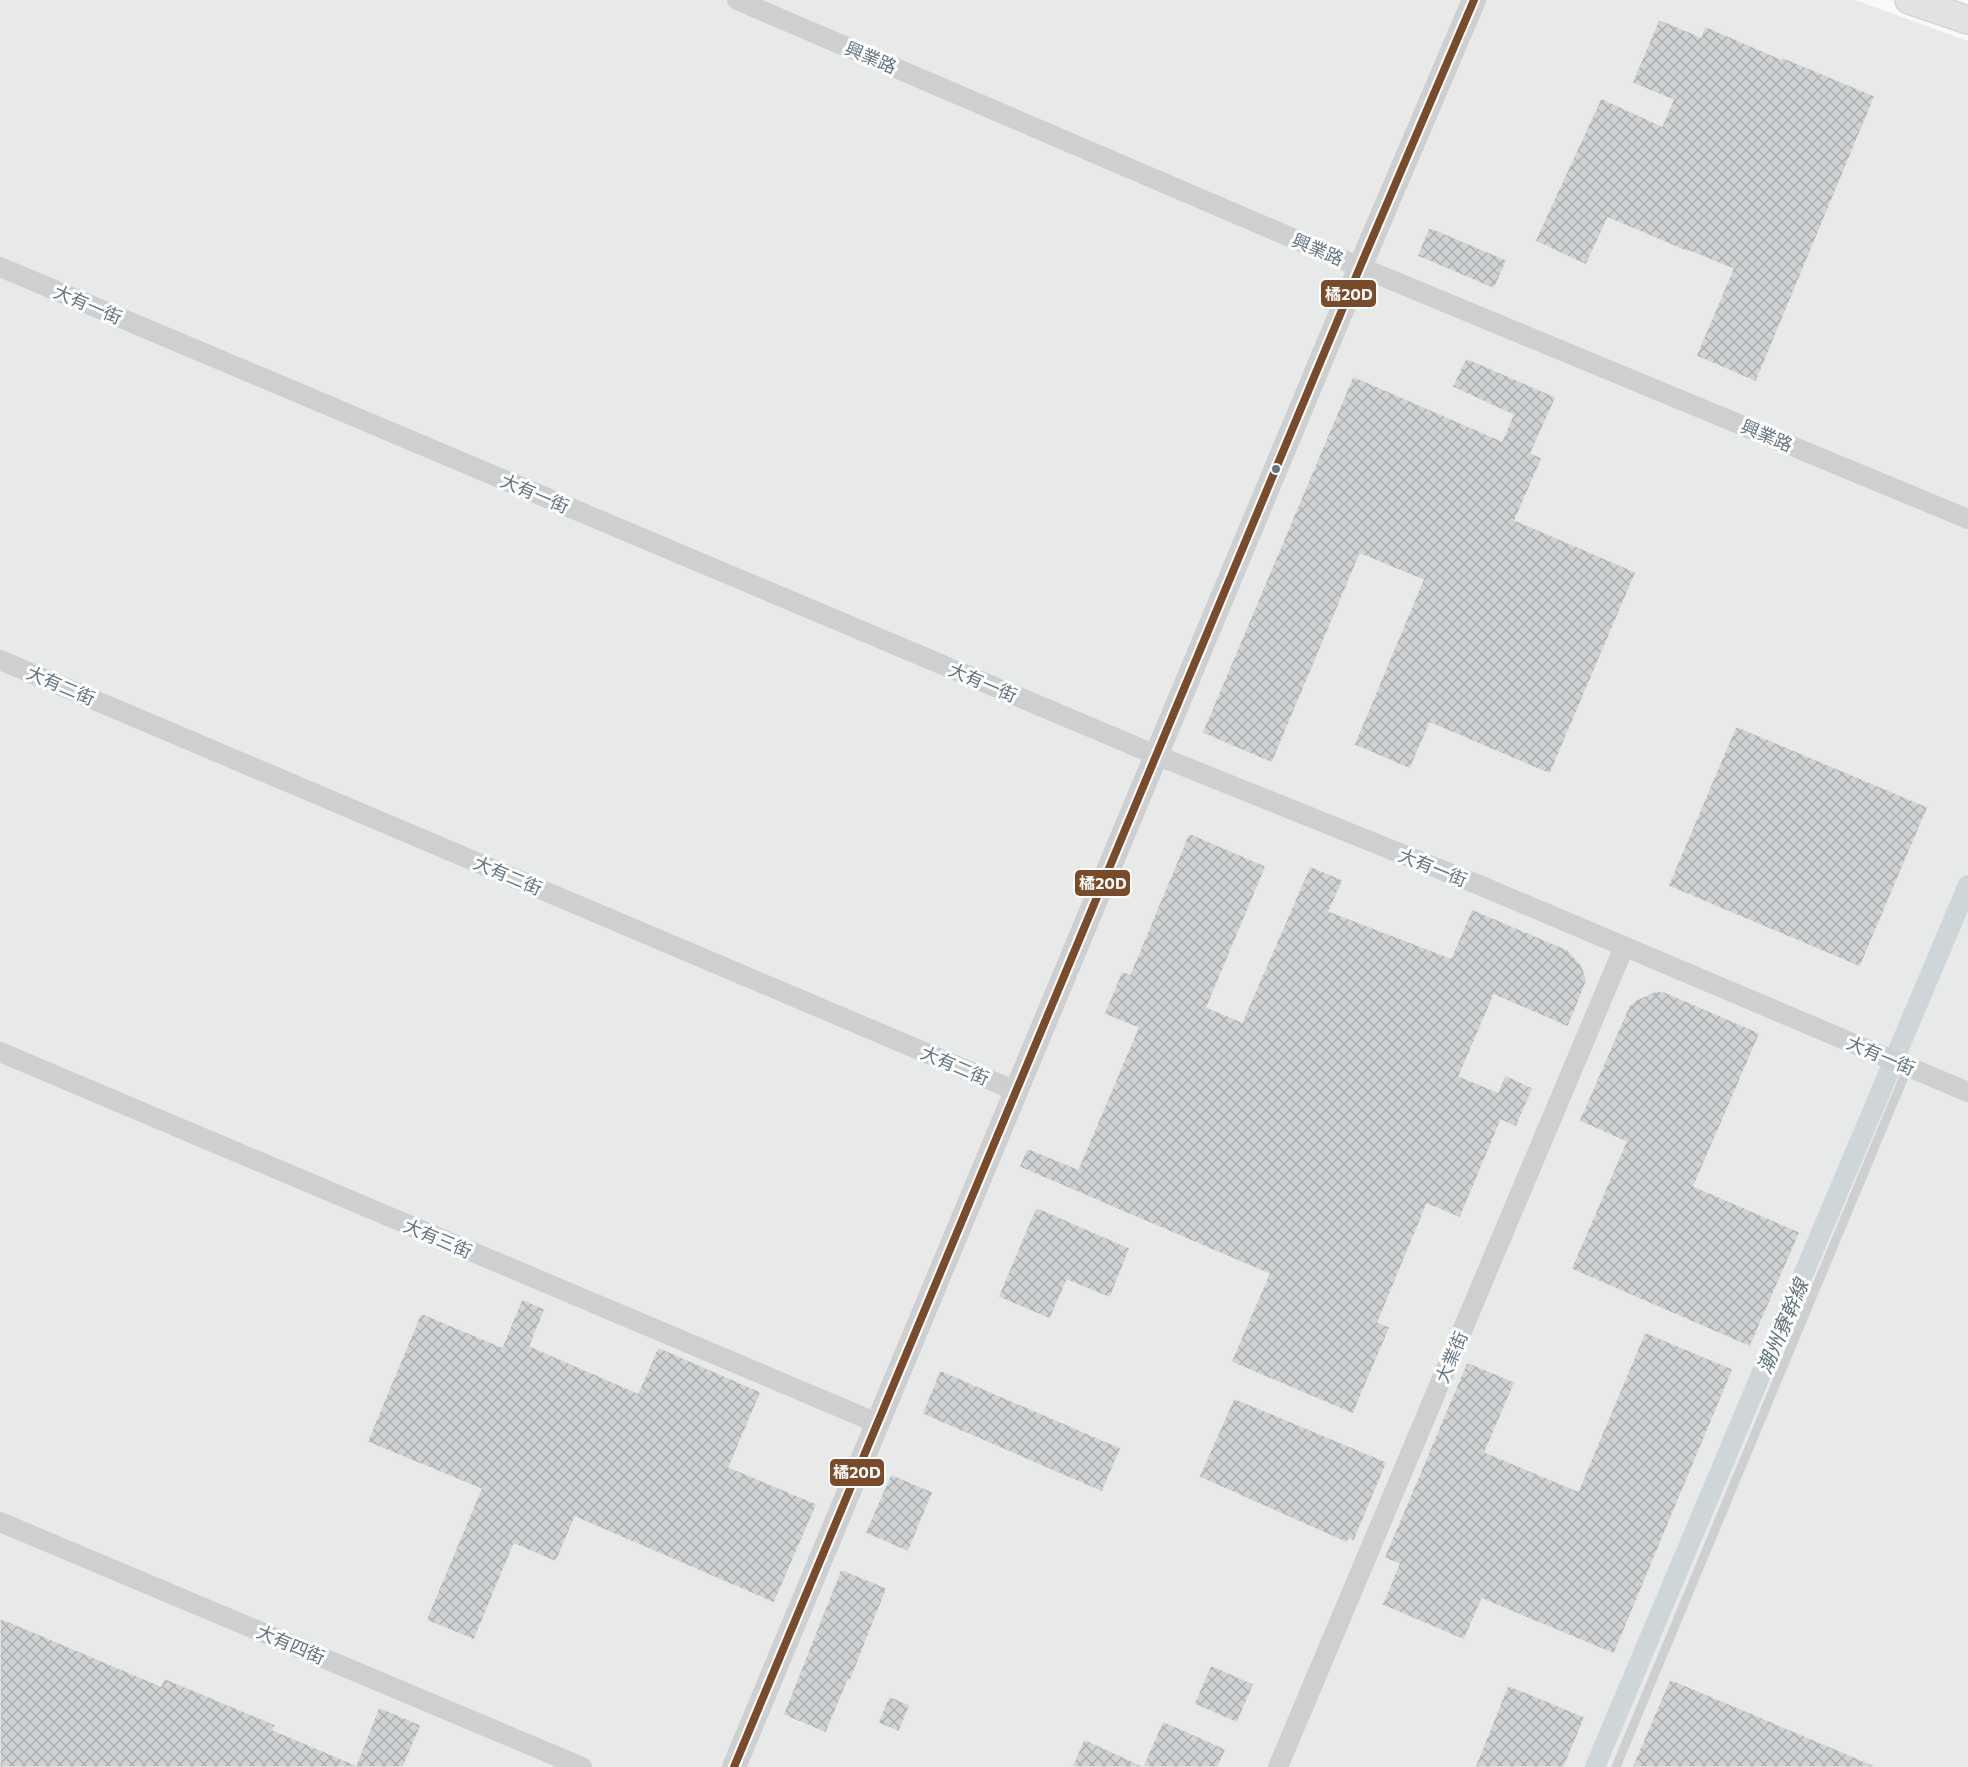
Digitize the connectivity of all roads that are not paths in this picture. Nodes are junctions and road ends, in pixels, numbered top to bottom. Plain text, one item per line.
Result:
1 (737, 0) edge
2 (1474, 0) edge
3 (1909, 0) edge
4 (1968, 20) edge
5 (0, 267) edge
6 (1360, 267) junction
7 (1968, 519) edge
8 (0, 660) edge
9 (1156, 754) junction
10 (1624, 947) junction
11 (0, 1052) edge
12 (1908, 1067) junction
13 (1016, 1091) junction
14 (1968, 1092) edge
15 (877, 1423) junction
16 (0, 1522) edge
17 (582, 1767) edge
18 (734, 1767) edge
19 (1278, 1767) edge
20 (1616, 1767) edge

1 - 6 street, 興業路
2 - 6 street
3 - 4 main road
5 - 9 street, 大有一街
6 - 7 street, 興業路
6 - 9 street
8 - 13 street, 大有二街
9 - 10 street, 大有一街
9 - 13 street
10 - 12 street, 大有一街
10 - 19 street, 大業街
11 - 15 street, 大有三街
12 - 14 street, 大有一街
12 - 20 lane
13 - 15 street
15 - 18 street
16 - 17 street, 大有四街

